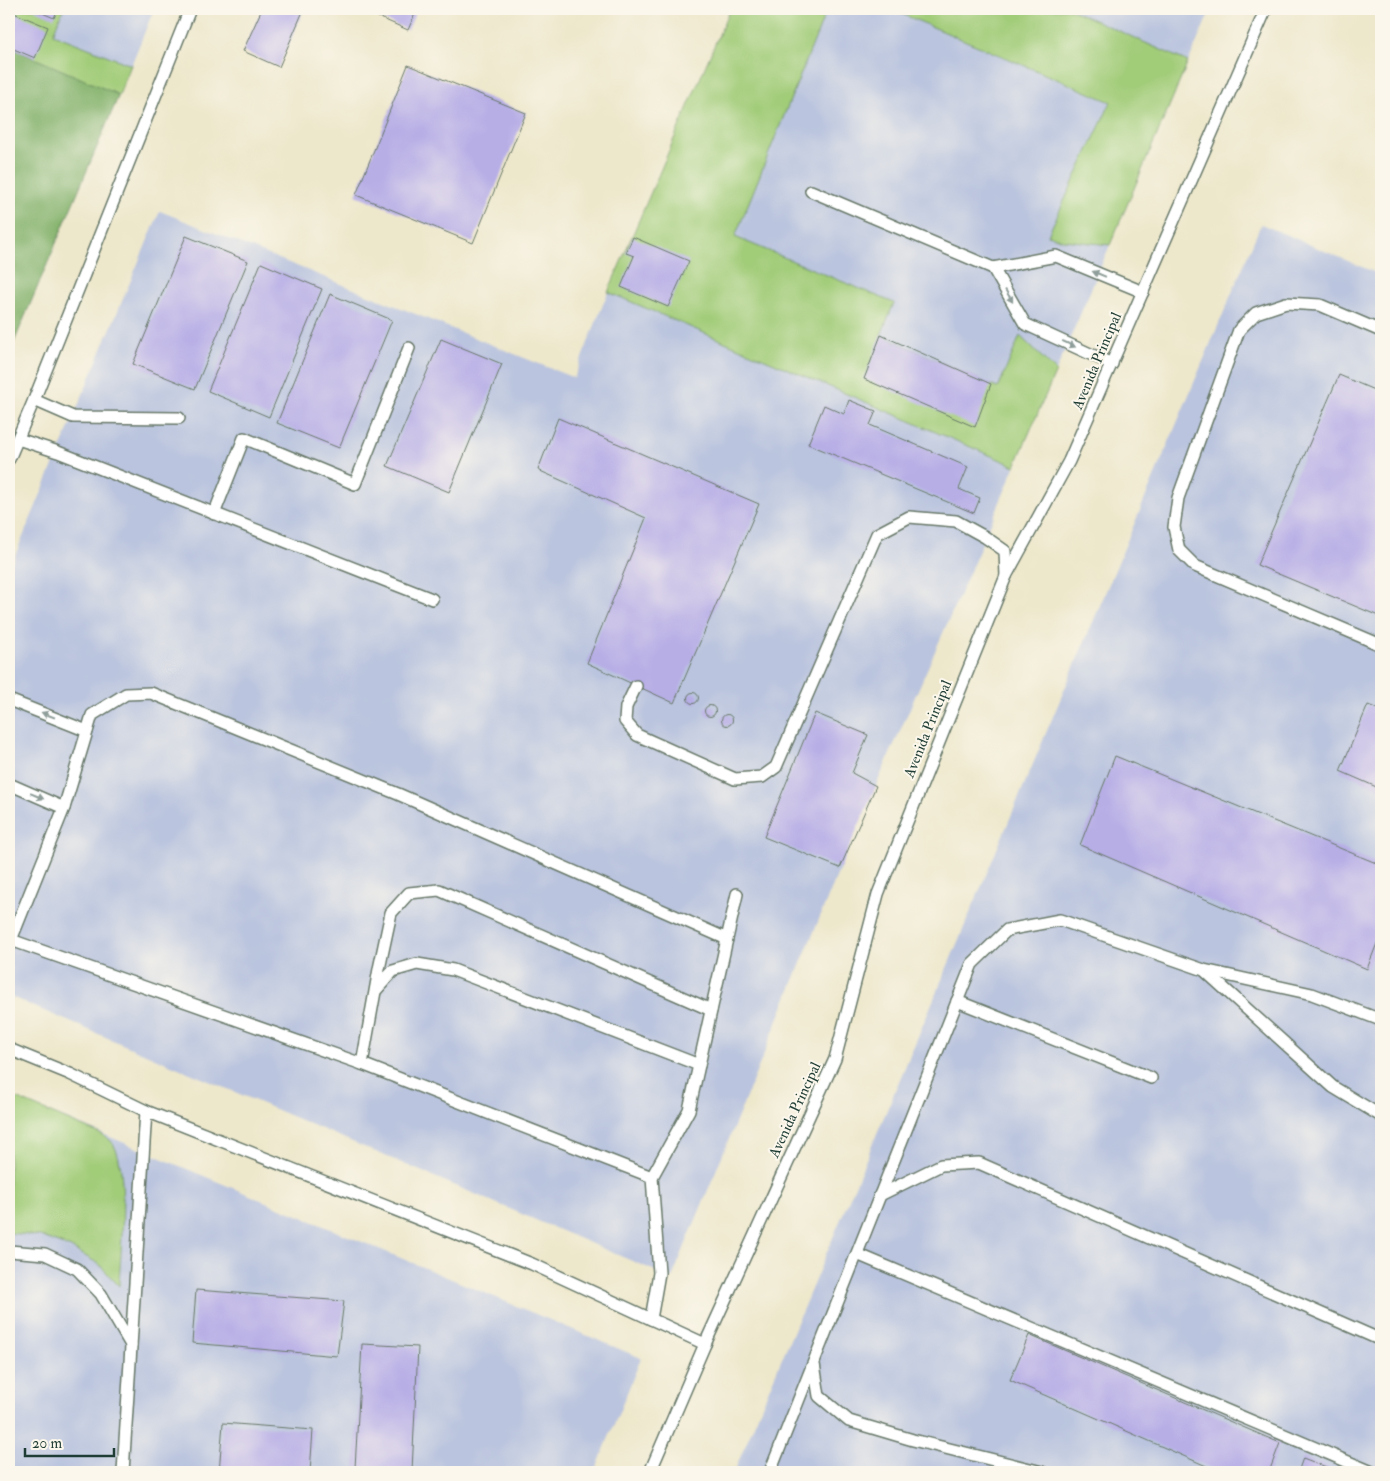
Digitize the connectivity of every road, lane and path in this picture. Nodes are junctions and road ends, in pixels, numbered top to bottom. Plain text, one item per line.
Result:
1 (190, 9) edge
2 (1266, 9) edge
3 (811, 191) dead end
4 (993, 268) junction
5 (1143, 292) junction
6 (1381, 331) edge
7 (409, 348) dead end
8 (1112, 364) junction
9 (34, 400) junction
10 (179, 418) dead end
11 (18, 439) junction
12 (9, 459) edge
13 (214, 514) junction
14 (1006, 576) junction
15 (432, 599) dead end
16 (1381, 645) edge
17 (636, 686) dead end
18 (9, 700) edge
19 (87, 731) junction
20 (9, 784) edge
21 (64, 808) junction
22 (737, 894) dead end
23 (727, 939) junction
24 (10, 940) edge
25 (1204, 970) junction
26 (375, 991) junction
27 (958, 1001) junction
28 (711, 1010) junction
29 (1381, 1020) edge
30 (9, 1048) edge
31 (362, 1064) junction
32 (699, 1065) junction
33 (1151, 1078) dead end
34 (146, 1111) junction
35 (1381, 1116) edge
36 (652, 1177) junction
37 (880, 1194) junction
38 (9, 1251) edge
39 (857, 1254) junction
40 (651, 1319) junction
41 (1381, 1340) edge
42 (705, 1344) junction
43 (131, 1345) junction
44 (814, 1362) junction
45 (123, 1472) edge
46 (650, 1472) edge
47 (770, 1472) edge
48 (1042, 1472) edge
49 (1372, 1472) edge

1 - 9 lane
2 - 5 lane, Avenida Principal
3 - 4 lane
5 -> 4 lane
4 -> 8 lane
5 - 8 lane, Avenida Principal
6 - 16 lane
7 - 13 lane
8 - 14 lane, Avenida Principal
9 - 10 lane
9 - 11 lane
11 - 12 lane
11 - 13 lane
13 - 15 lane
14 - 17 lane
14 - 42 lane, Avenida Principal
19 -> 18 lane
19 - 21 lane
19 - 23 lane
20 -> 21 lane
21 - 24 lane
22 - 23 lane
23 - 28 lane
24 - 31 lane
25 - 27 lane
25 - 29 lane
25 - 35 lane
26 - 28 lane
26 - 31 lane
26 - 32 lane
27 - 33 lane
27 - 37 lane
28 - 32 lane
30 - 34 lane
31 - 36 lane
32 - 36 lane
34 - 40 lane
34 - 43 lane
36 - 40 lane
37 - 39 lane
37 - 41 lane
38 - 43 lane
39 - 44 lane
39 - 49 lane
40 - 42 lane
42 - 46 lane, Avenida Principal
43 - 45 lane
44 - 47 lane
44 - 48 lane

